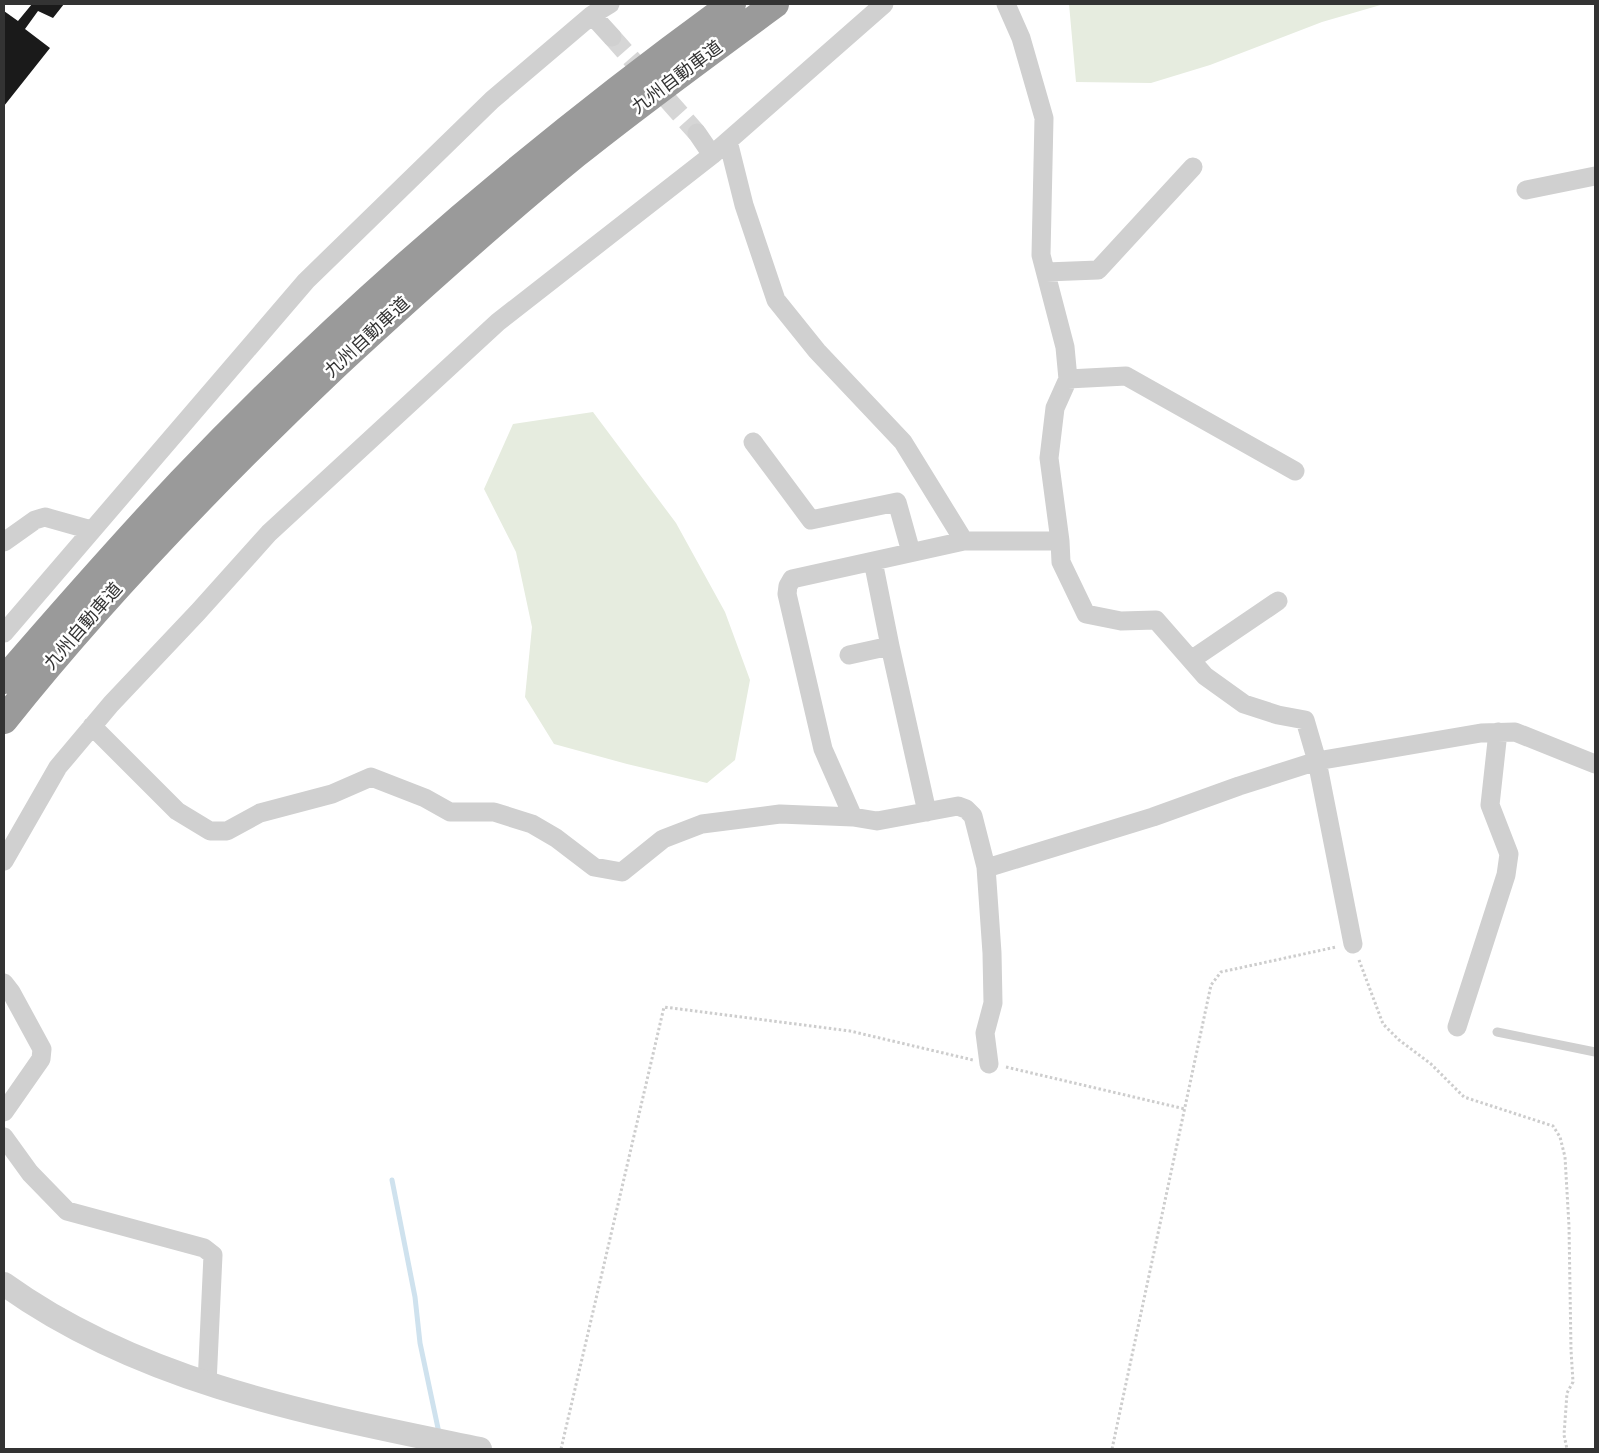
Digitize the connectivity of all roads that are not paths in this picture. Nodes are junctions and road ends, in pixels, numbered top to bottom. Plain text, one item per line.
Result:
1 (610, 4) edge
2 (732, 4) edge
3 (775, 4) edge
4 (884, 4) edge
5 (1006, 4) edge
6 (592, 15) junction
7 (612, 37) tunnel mouth
8 (697, 132) tunnel mouth
9 (728, 141) junction
10 (712, 155) junction
11 (1193, 166) dead end
12 (1595, 176) edge
13 (1526, 190) dead end
14 (1046, 272) junction
15 (1068, 379) junction
16 (753, 442) dead end
17 (1295, 471) dead end
18 (91, 530) junction
19 (964, 541) junction
20 (4, 542) edge
21 (1060, 542) junction
22 (911, 552) junction
23 (873, 561) junction
24 (1278, 601) dead end
25 (4, 633) edge
26 (890, 646) junction
27 (849, 656) dead end
28 (1191, 660) junction
29 (4, 680) edge
30 (4, 720) edge
31 (92, 726) junction
32 (1498, 732) junction
33 (1317, 761) junction
34 (1595, 764) edge
35 (927, 812) junction
36 (853, 817) junction
37 (4, 861) edge
38 (986, 866) junction
39 (1353, 944) road end
40 (4, 983) edge
41 (1457, 1027) dead end
42 (1497, 1032) dead end
43 (1595, 1052) edge
44 (989, 1064) road end
45 (4, 1112) edge
46 (4, 1137) edge
47 (4, 1284) edge
48 (207, 1384) junction
49 (480, 1449) edge

1 - 6 street
2 - 29 highway, 九州自動車道
3 - 30 highway, 九州自動車道
4 - 9 street
5 - 14 street
6 - 7 street
6 - 18 street
8 - 10 street
9 - 10 street
9 - 19 street
10 - 31 street
11 - 14 street
12 - 13 street
14 - 15 street
15 - 17 street
15 - 21 street
16 - 22 street
18 - 20 street
18 - 25 street
19 - 21 street
19 - 22 street
21 - 28 street
22 - 23 street
23 - 26 street
23 - 36 street
24 - 28 street
26 - 27 street
26 - 35 street
28 - 33 street
31 - 36 street
31 - 37 street
32 - 33 street
32 - 34 street
32 - 41 street
33 - 38 street
33 - 39 street
35 - 36 street
35 - 38 street
38 - 44 street
40 - 45 street
42 - 43 lane
46 - 48 street
47 - 48 street
48 - 49 street

